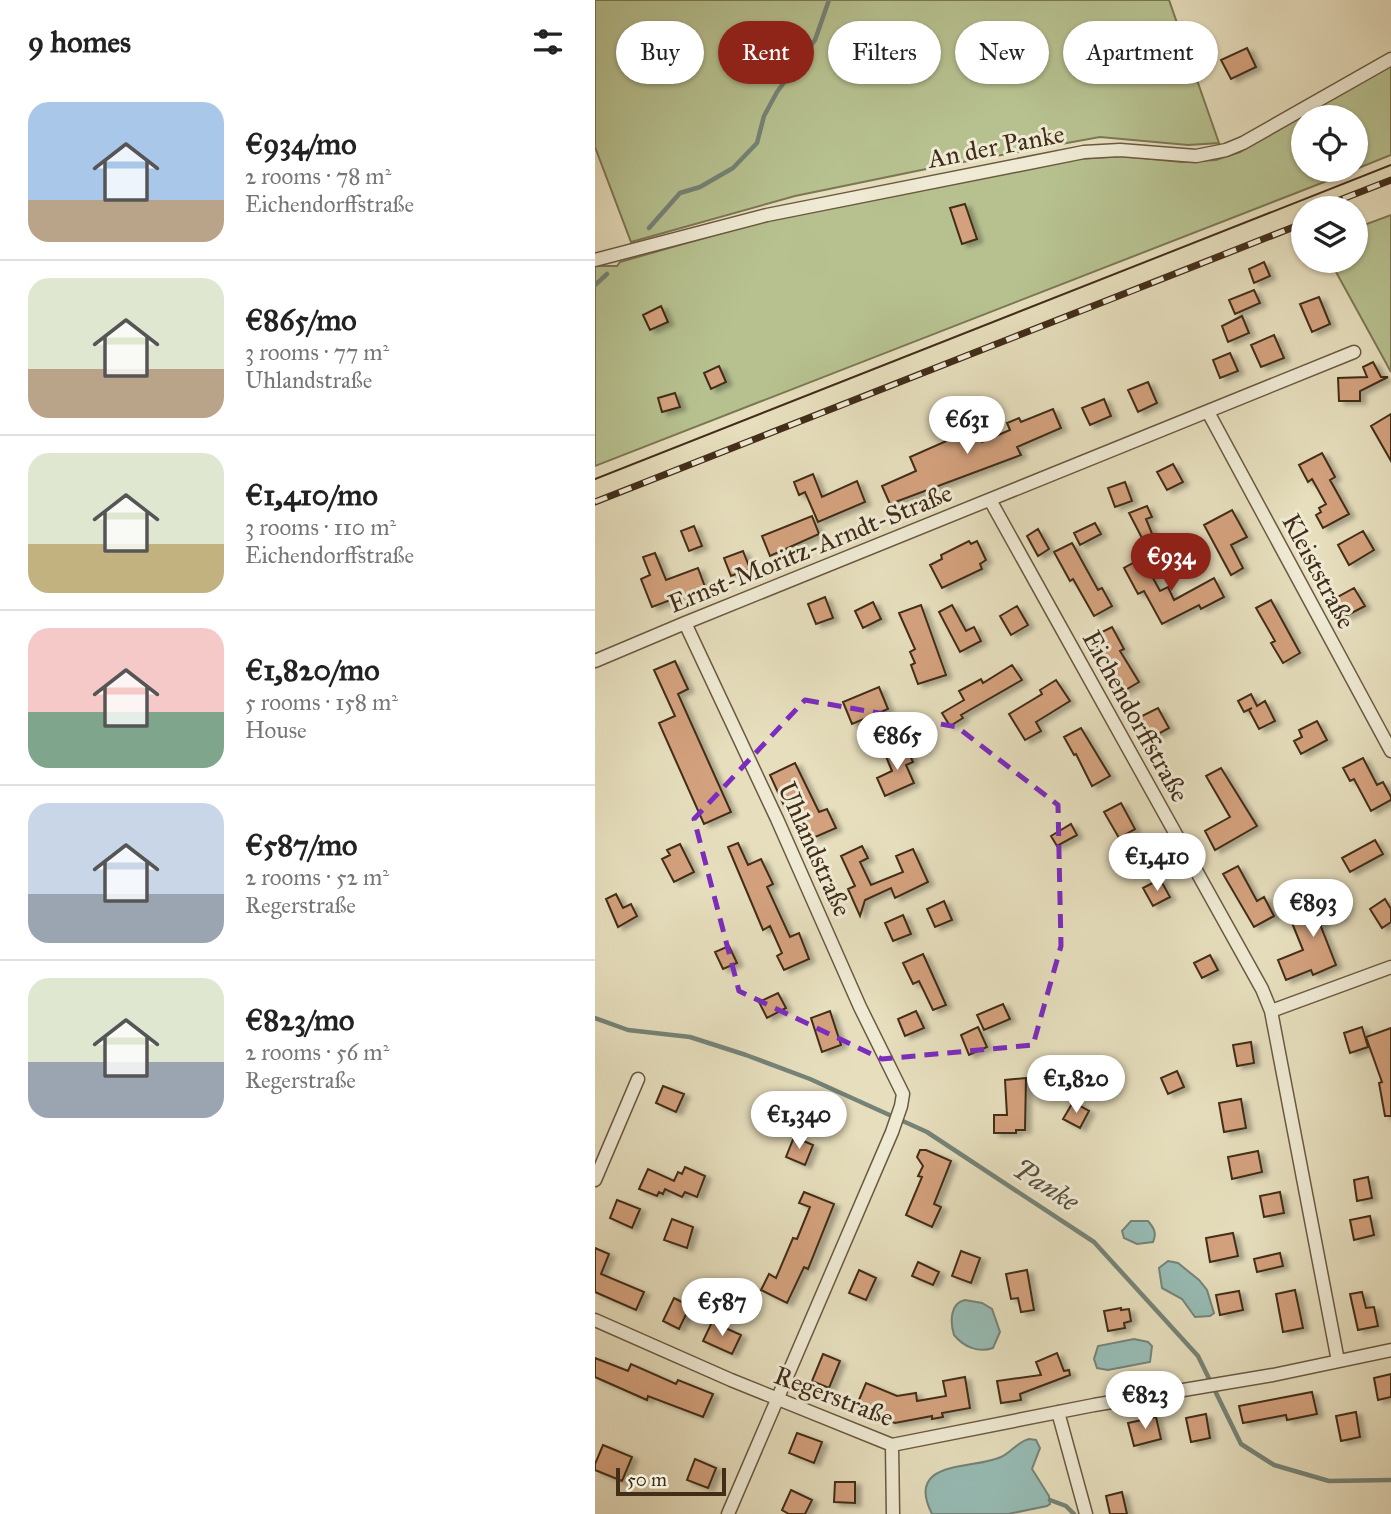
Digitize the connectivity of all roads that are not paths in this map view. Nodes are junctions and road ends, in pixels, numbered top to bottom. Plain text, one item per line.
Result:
1 (1391, 60) edge
2 (595, 260) edge
3 (1354, 352) dead end
4 (1208, 412) junction
5 (990, 500) junction
6 (685, 623) junction
7 (595, 661) edge
8 (1391, 751) edge
9 (1391, 967) edge
10 (1271, 1011) junction
11 (638, 1079) dead end
12 (595, 1180) edge
13 (595, 1320) edge
14 (1391, 1350) edge
15 (1338, 1361) junction
16 (776, 1398) junction
17 (1058, 1412) junction
18 (892, 1445) junction
19 (728, 1514) edge
20 (893, 1514) edge
21 (1086, 1514) edge

1 - 2 street, An der Panke
3 - 4 street, Ernst-Moritz-Arndt-Straße
4 - 5 street, Ernst-Moritz-Arndt-Straße
4 - 8 street, Kleiststraße
5 - 6 street, Ernst-Moritz-Arndt-Straße
5 - 10 street, Eichendorffstraße
6 - 7 street, Ernst-Moritz-Arndt-Straße
6 - 16 street, Uhlandstraße
9 - 10 street
10 - 15 street, Eichendorffstraße
11 - 12 street
13 - 16 street, Regerstraße
14 - 15 street, Regerstraße
15 - 17 street, Regerstraße
16 - 18 street, Regerstraße
16 - 19 street
17 - 18 street, Regerstraße
17 - 21 street
18 - 20 street

